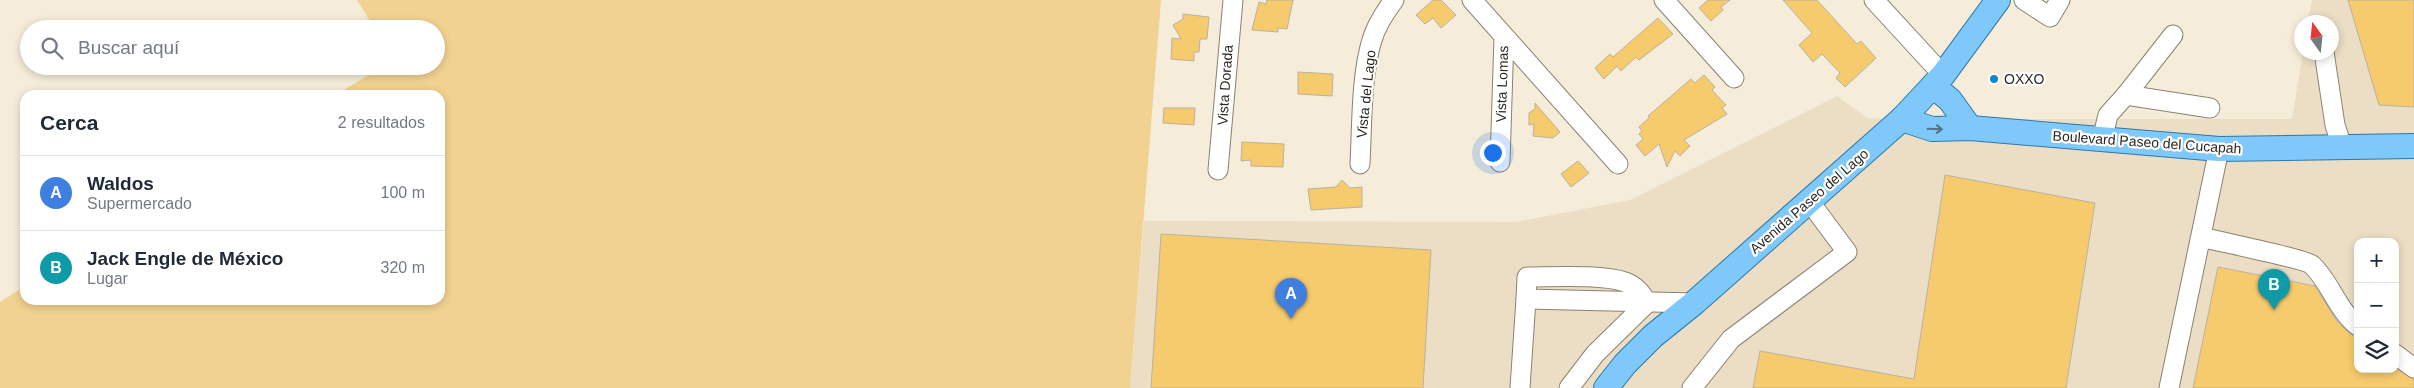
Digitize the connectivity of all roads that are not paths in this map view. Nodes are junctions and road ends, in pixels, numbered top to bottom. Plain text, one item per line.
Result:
1 (1233, 0) edge
2 (1394, 0) edge
3 (1472, 0) edge
4 (1664, 0) edge
5 (1874, 0) edge
6 (1998, 0) edge
7 (2024, 0) edge
8 (2060, 0) edge
9 (2173, 35) dead end
10 (1504, 37) junction
11 (2325, 60) edge
12 (1734, 78) dead end
13 (1938, 80) junction
14 (2126, 96) junction
15 (2210, 108) dead end
16 (1902, 119) junction
17 (1970, 128) junction
18 (2102, 140) junction
19 (2414, 146) edge
20 (2342, 147) junction
21 (2219, 149) junction
22 (1500, 162) dead end
23 (1360, 164) dead end
24 (1618, 164) dead end
25 (1218, 170) dead end
26 (1809, 201) junction
27 (2201, 237) junction
28 (1647, 303) junction
29 (1694, 303) junction
30 (2354, 323) edge
31 (2399, 357) edge
32 (2414, 368) edge
33 (1520, 388) edge
34 (1569, 388) edge
35 (1606, 388) edge
36 (1692, 388) edge
37 (2169, 388) edge

1 - 25 street, Vista Dorada
2 - 23 street, Vista del Lago
3 - 10 street
4 - 12 street
5 - 13 street
6 - 13 main road, Avenida Paseo del Lago
7 - 8 street
9 - 14 street
10 - 22 street, Vista Lomas
10 - 24 street
11 - 20 street
13 - 16 main road, Avenida Paseo del Lago
13 - 17 main road
14 - 15 street
14 - 18 street
16 -> 17 main road, Boulevard Paseo del Cucapah
16 - 26 main road, Avenida Paseo del Lago
17 - 18 main road, Boulevard Paseo del Cucapah
18 - 21 main road, Boulevard Paseo del Cucapah
19 - 20 main road, Boulevard Paseo del Cucapah
20 - 21 main road, Boulevard Paseo del Cucapah
21 - 27 street
26 - 29 main road, Avenida Paseo del Lago
26 - 36 street
27 - 30 street
27 - 37 street
28 - 29 street
28 - 33 street
28 - 34 street
29 - 35 main road, Avenida Paseo del Lago
31 - 32 street

